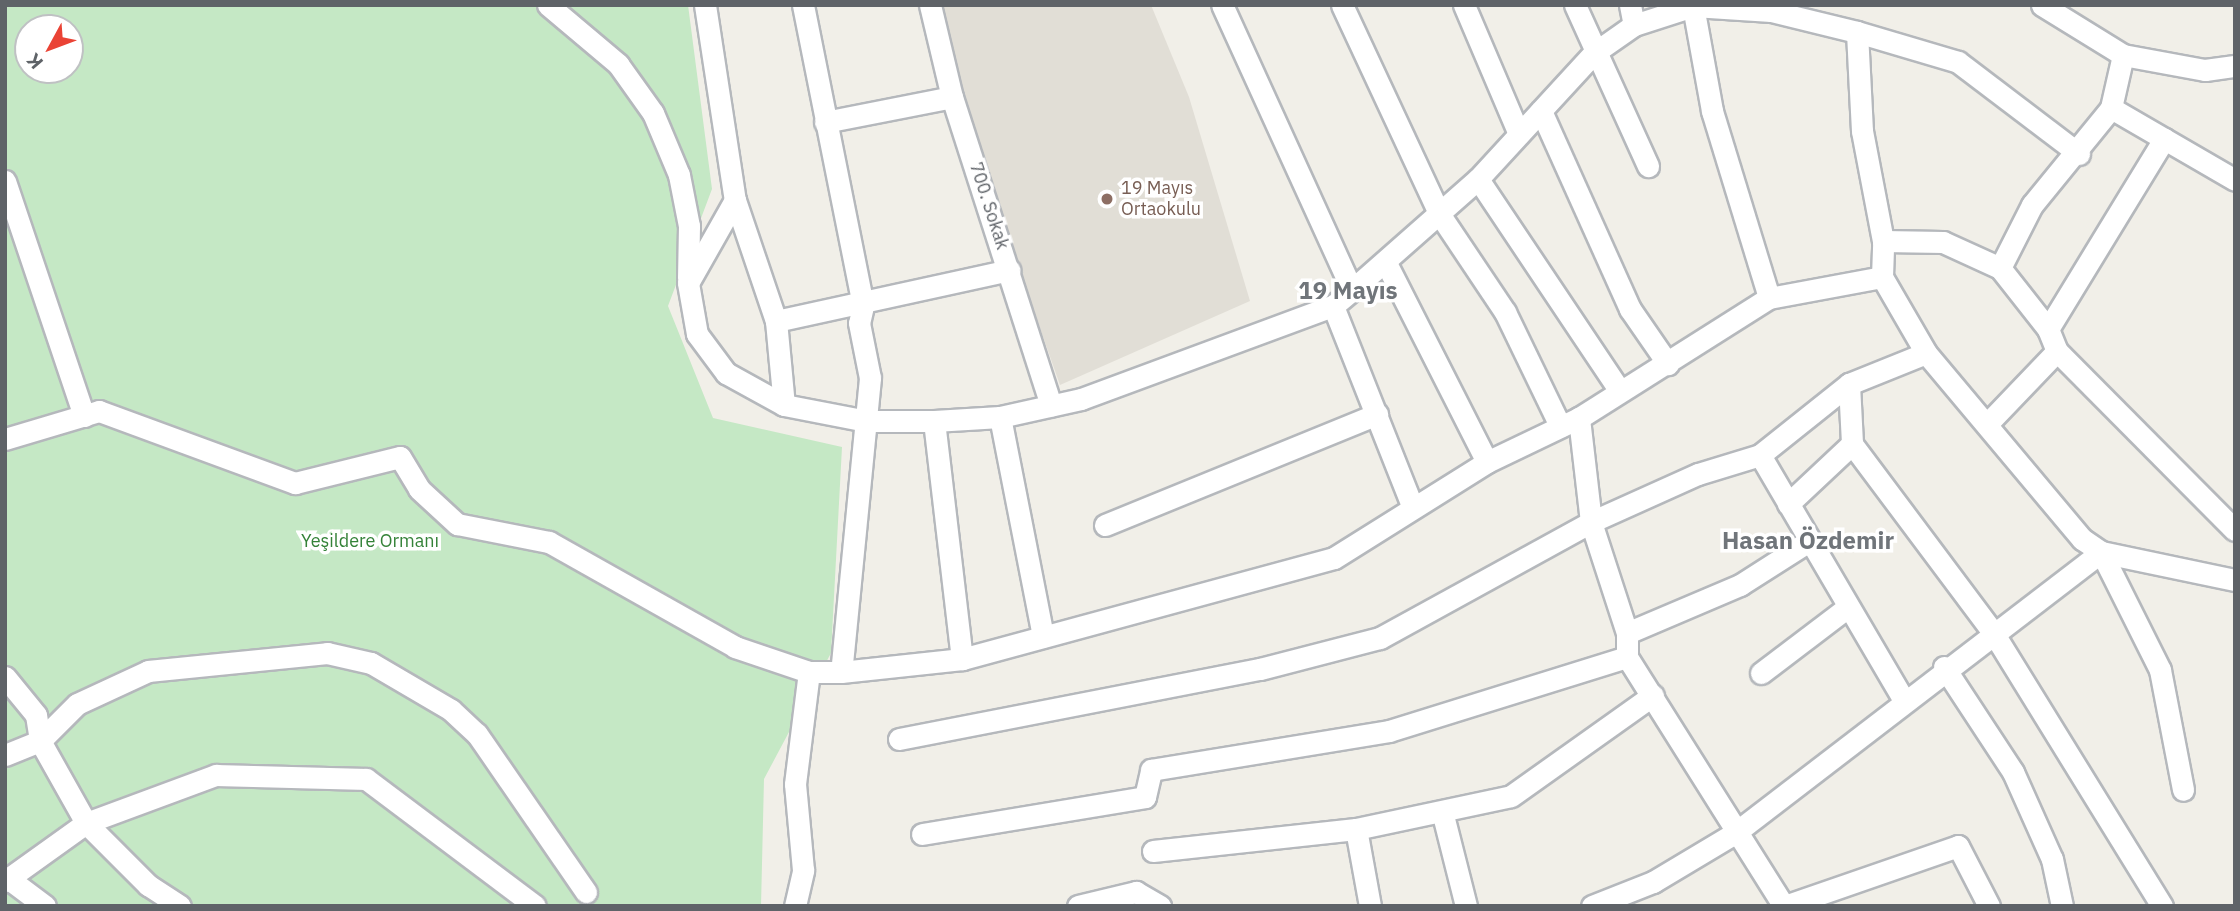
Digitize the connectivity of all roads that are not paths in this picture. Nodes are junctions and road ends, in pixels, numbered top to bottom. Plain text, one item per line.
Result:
1 (548, 5) edge
2 (705, 5) edge
3 (803, 5) edge
4 (930, 5) edge
5 (1222, 5) edge
6 (1342, 5) edge
7 (1464, 5) edge
8 (1575, 5) edge
9 (2042, 5) edge
10 (1693, 6) edge
11 (1632, 15) edge
12 (1857, 32) junction
13 (1594, 52) junction
14 (2123, 55) junction
15 (2235, 66) edge
16 (952, 97) junction
17 (2111, 108) junction
18 (1541, 111) junction
19 (825, 122) junction
20 (1519, 134) junction
21 (2164, 139) junction
22 (2079, 154) junction
23 (1648, 166) dead end
24 (1478, 179) junction
25 (2235, 180) edge
26 (5, 181) edge
27 (736, 200) junction
28 (1440, 215) junction
29 (1883, 241) junction
30 (1386, 263) junction
31 (2000, 268) junction
32 (1009, 270) junction
33 (1882, 278) junction
34 (688, 283) junction
35 (1352, 290) junction
36 (1769, 298) junction
37 (863, 306) junction
38 (1333, 306) junction
39 (776, 321) junction
40 (2049, 329) junction
41 (2057, 351) junction
42 (1926, 353) junction
43 (1668, 364) junction
44 (1849, 384) junction
45 (1619, 390) junction
46 (784, 405) junction
47 (1051, 406) junction
48 (1377, 414) junction
49 (84, 416) junction
50 (1000, 417) junction
51 (867, 421) junction
52 (934, 421) junction
53 (1569, 422) junction
54 (1987, 424) junction
55 (5, 439) edge
56 (1852, 444) junction
57 (1760, 456) junction
58 (1488, 462) junction
59 (1788, 504) junction
60 (1412, 506) junction
61 (1591, 522) junction
62 (1105, 525) dead end
63 (2235, 530) edge
64 (1809, 541) junction
65 (2101, 552) junction
66 (2235, 580) edge
67 (1848, 607) junction
68 (1627, 633) junction
69 (1994, 634) junction
70 (1043, 637) junction
71 (1627, 657) junction
72 (962, 659) junction
73 (1944, 667) junction
74 (809, 672) junction
75 (841, 672) junction
76 (1761, 673) dead end
77 (5, 677) edge
78 (1653, 695) junction
79 (1904, 700) junction
80 (899, 740) dead end
81 (40, 741) junction
82 (5, 755) edge
83 (2183, 790) dead end
84 (1443, 815) junction
85 (86, 823) junction
86 (1356, 829) junction
87 (1735, 833) junction
88 (922, 834) dead end
89 (1153, 851) dead end
90 (7, 880) edge
91 (586, 892) dead end
92 (45, 906) edge
93 (180, 906) edge
94 (535, 906) edge
95 (795, 906) edge
96 (1078, 906) edge
97 (1160, 906) edge
98 (1370, 906) edge
99 (1466, 906) edge
100 (1592, 906) edge
101 (1785, 906) edge
102 (1989, 906) edge
103 (2063, 906) edge
104 (2162, 906) edge

1 - 34 street
2 - 27 street
3 - 19 street
4 - 16 street, 700. Sokak
5 - 35 street
6 - 28 street
7 - 20 street
8 - 13 street
9 - 14 street
10 - 11 street
10 - 12 street
10 - 36 street
11 - 13 street
12 - 22 street
12 - 29 street
13 - 18 street
13 - 23 street
14 - 15 street
14 - 17 street
16 - 19 street
16 - 32 street, 700. Sokak
17 - 21 street
17 - 22 street
18 - 20 street
18 - 43 street
19 - 37 street
20 - 24 street
21 - 25 street
21 - 40 street
22 - 31 street
24 - 28 street
24 - 45 street
26 - 49 street
27 - 34 street
27 - 39 street
28 - 30 street
28 - 53 street
29 - 31 street
29 - 33 street
30 - 35 street
30 - 58 street
31 - 40 street
32 - 37 street
32 - 47 street, 700. Sokak
33 - 36 street
33 - 42 street
34 - 46 street
35 - 38 street
36 - 43 street
37 - 39 street
37 - 51 street
38 - 47 street
38 - 48 street
39 - 46 street
40 - 41 street
41 - 54 street
41 - 63 street
42 - 44 street
42 - 54 street
43 - 45 street
44 - 56 street
44 - 57 street
45 - 53 street
46 - 51 street
47 - 50 street
48 - 60 street
48 - 62 street
49 - 55 street
49 - 74 street
50 - 52 street
50 - 70 street
51 - 52 street
51 - 75 street
52 - 72 street
53 - 58 street
53 - 61 street
54 - 65 street
56 - 59 street
56 - 69 street
57 - 59 street
57 - 61 street
58 - 60 street
59 - 64 street
60 - 70 street
61 - 68 street
61 - 80 street
64 - 67 street
64 - 68 street
65 - 66 street
65 - 69 street
65 - 83 street
67 - 76 street
67 - 79 street
68 - 71 street
69 - 73 street
69 - 104 street
70 - 72 street
71 - 78 street
71 - 88 street
72 - 75 street
73 - 79 street
73 - 103 street
74 - 75 street
74 - 95 street
77 - 81 street
78 - 84 street
78 - 87 street
79 - 87 street
81 - 82 street
81 - 85 street
81 - 91 street
84 - 86 street
84 - 99 street
85 - 90 street
85 - 93 street
85 - 94 street
86 - 89 street
86 - 98 street
87 - 100 street
87 - 101 street
90 - 92 street
96 - 97 street
101 - 102 street

